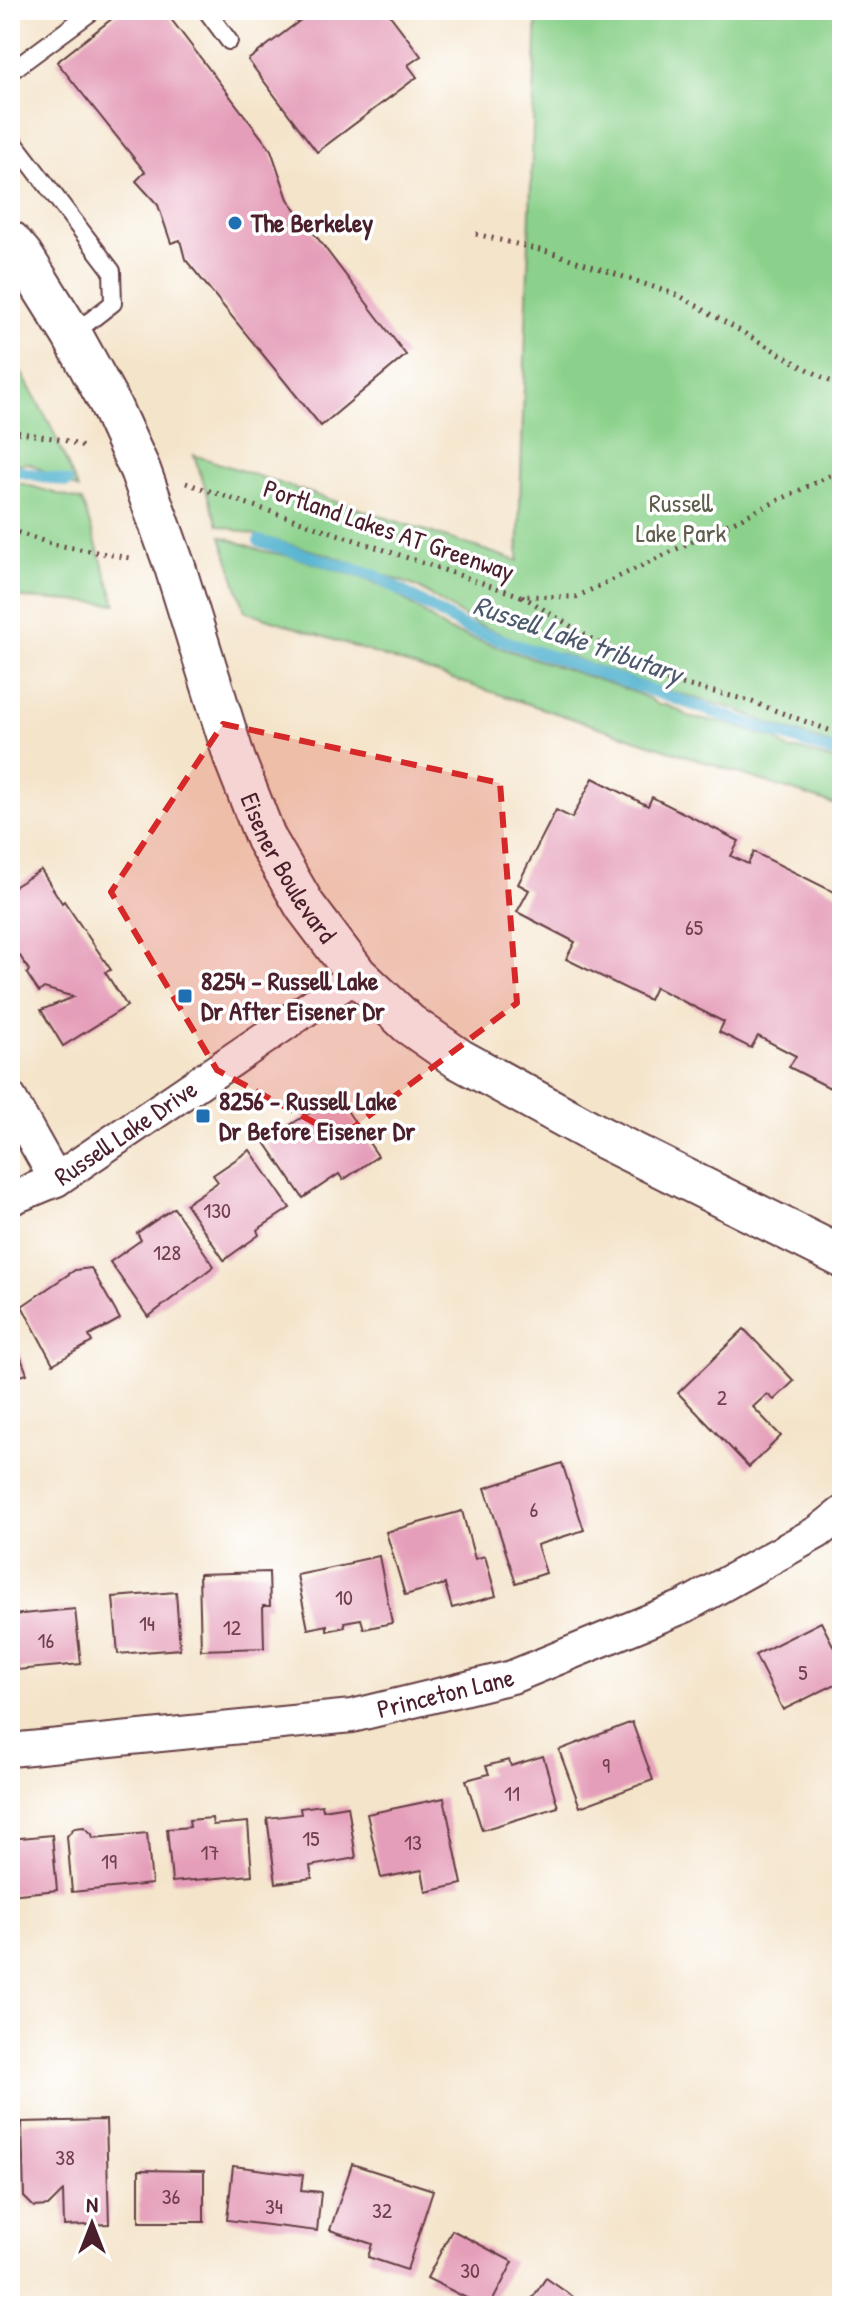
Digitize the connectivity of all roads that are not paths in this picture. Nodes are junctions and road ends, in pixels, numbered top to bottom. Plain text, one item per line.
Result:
1 (94, 10) edge
2 (206, 10) edge
3 (229, 41) dead end
4 (10, 72) edge
5 (10, 137) edge
6 (10, 241) edge
7 (72, 335) junction
8 (357, 975) junction
9 (10, 1098) edge
10 (56, 1180) junction
11 (10, 1199) edge
12 (842, 1257) edge
13 (842, 1513) edge
14 (10, 1750) edge

1 - 4 lane
2 - 3 lane
5 - 7 lane
6 - 7 street, Eisener Boulevard
7 - 8 street, Eisener Boulevard
8 - 10 street, Russell Lake Drive
8 - 12 street, Eisener Boulevard
9 - 10 street
10 - 11 street, Russell Lake Drive
13 - 14 street, Princeton Lane

